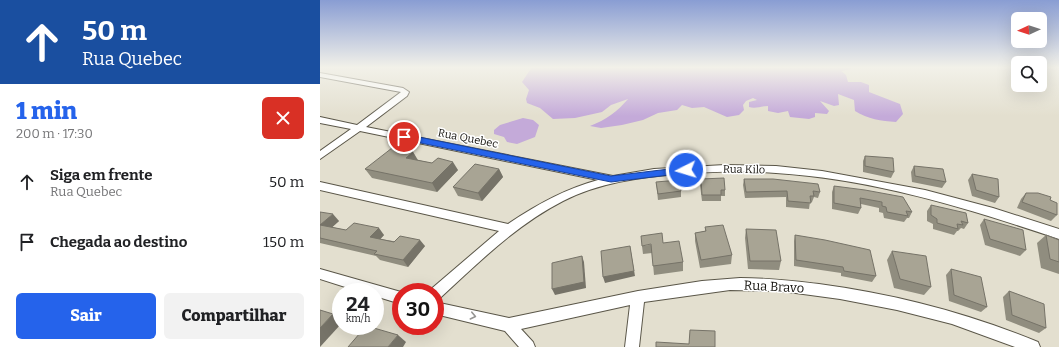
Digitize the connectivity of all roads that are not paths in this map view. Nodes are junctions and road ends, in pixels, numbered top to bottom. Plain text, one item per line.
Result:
1 (365, 83) edge
2 (320, 120) edge
3 (358, 128) junction
4 (320, 156) edge
5 (611, 179) junction
6 (320, 186) edge
7 (509, 229) junction
8 (1059, 234) edge
9 (320, 274) edge
10 (444, 286) edge
11 (392, 295) edge
12 (638, 297) junction
13 (444, 310) edge
14 (509, 325) junction
15 (528, 347) edge
16 (632, 347) edge
17 (1033, 347) edge

1 - 3 street
2 - 3 street, Rua Quebec
3 - 4 street
3 - 5 street, Rua Quebec
5 - 7 street, Rua Kilo
5 - 8 street, Rua Kilo
6 - 7 street
7 - 10 street, Rua Kilo
9 - 11 street
12 - 14 street, Rua Bravo
12 - 16 street
12 - 17 street, Rua Bravo
13 -> 14 street
14 - 15 street

